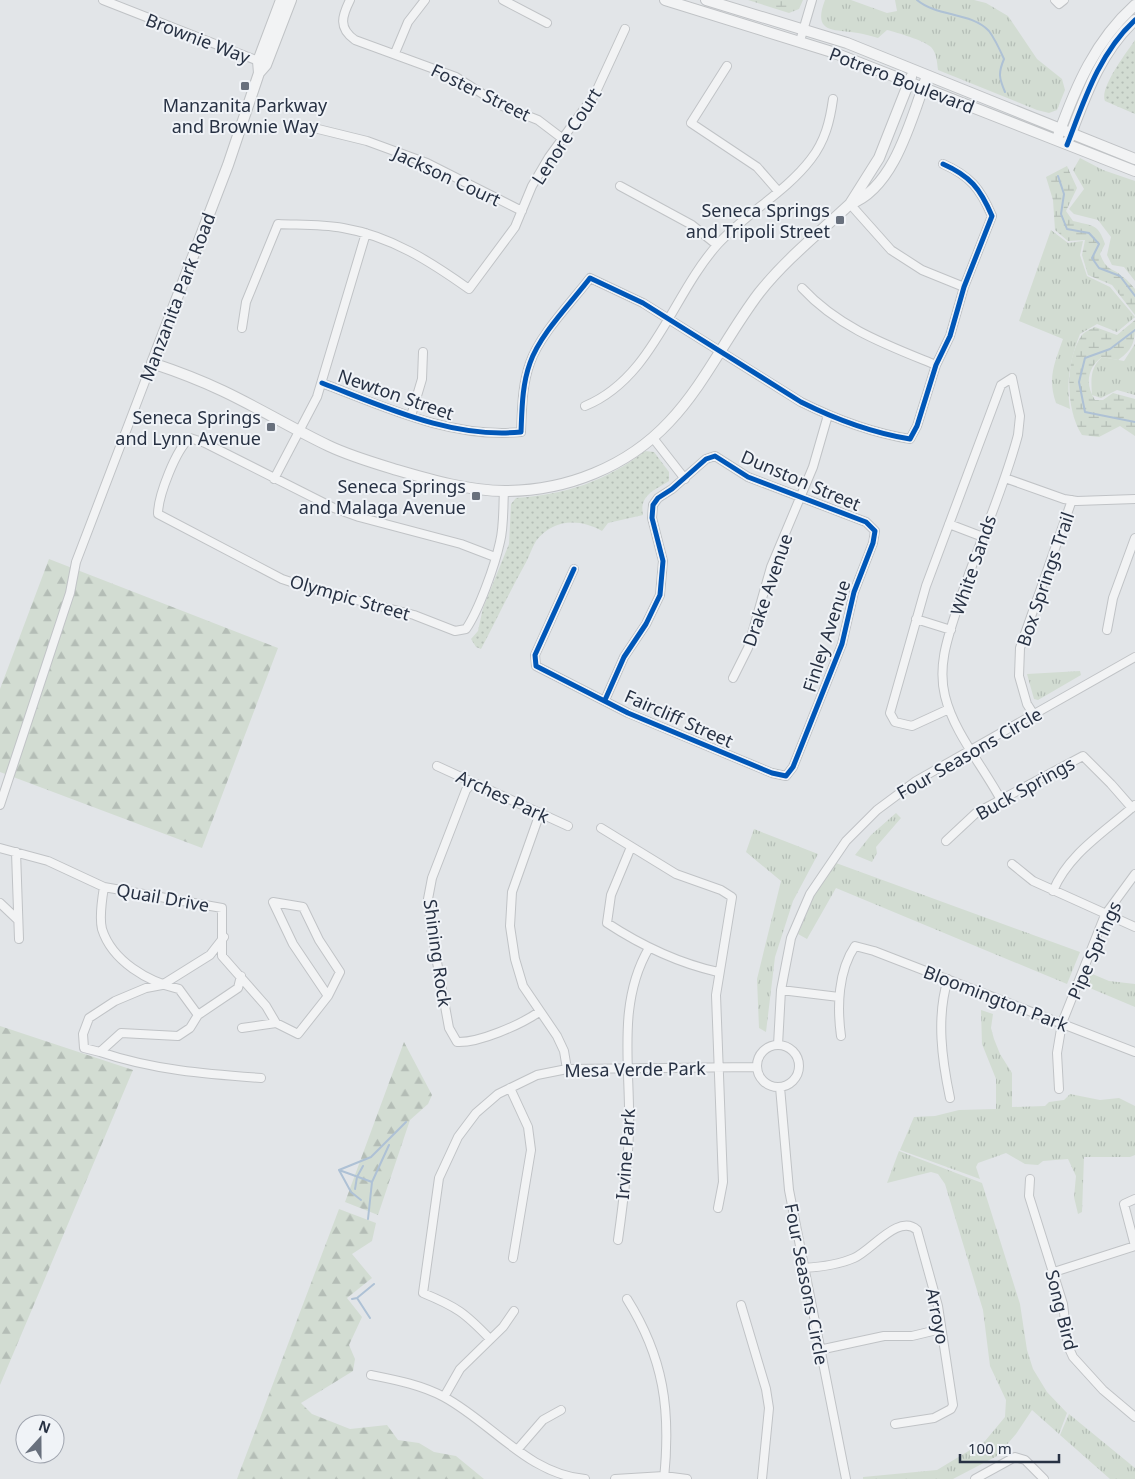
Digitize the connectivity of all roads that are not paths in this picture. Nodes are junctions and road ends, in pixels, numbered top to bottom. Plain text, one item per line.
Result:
1 (102, 0) edge
2 (281, 0) edge
3 (291, 0) edge
4 (350, 0) edge
5 (425, 0) edge
6 (503, 0) edge
7 (665, 0) edge
8 (706, 0) edge
9 (812, 0) edge
10 (1135, 5) edge
11 (1135, 20) edge
12 (547, 24) dead end
13 (625, 29) dead end
14 (803, 30) junction
15 (800, 41) junction
16 (395, 54) junction
17 (261, 66) junction
18 (727, 66) dead end
19 (914, 70) junction
20 (927, 76) junction
21 (909, 82) junction
22 (923, 87) junction
23 (833, 99) dead end
24 (314, 128) dead end
25 (1060, 129) junction
26 (1071, 134) junction
27 (563, 139) junction
28 (1056, 140) junction
29 (1067, 145) junction
30 (1135, 159) edge
31 (943, 164) dead end
32 (1135, 171) edge
33 (620, 186) dead end
34 (778, 191) junction
35 (850, 204) junction
36 (522, 211) junction
37 (366, 233) junction
38 (717, 245) junction
39 (964, 287) junction
40 (802, 288) dead end
41 (669, 318) junction
42 (242, 328) dead end
43 (720, 350) junction
44 (423, 352) dead end
45 (152, 362) junction
46 (936, 365) junction
47 (322, 383) junction
48 (585, 406) dead end
49 (828, 415) junction
50 (411, 416) junction
51 (299, 431) junction
52 (653, 438) junction
53 (1005, 478) junction
54 (274, 479) junction
55 (685, 479) junction
56 (504, 491) junction
57 (802, 496) junction
58 (1135, 498) edge
59 (1072, 500) junction
60 (949, 524) junction
61 (875, 531) joint
62 (983, 536) junction
63 (1135, 538) edge
64 (495, 557) junction
65 (574, 569) dead end
66 (916, 619) junction
67 (951, 630) junction
68 (1107, 630) dead end
69 (1135, 658) edge
70 (733, 678) dead end
71 (605, 700) junction
72 (949, 709) junction
73 (1034, 715) junction
74 (972, 750) junction
75 (437, 766) dead end
76 (786, 776) joint
77 (473, 782) junction
78 (1001, 800) junction
79 (0, 805) edge
80 (1133, 807) edge
81 (540, 813) junction
82 (568, 826) dead end
83 (600, 828) dead end
84 (946, 840) dead end
85 (631, 847) junction
86 (0, 848) edge
87 (16, 852) junction
88 (1012, 864) dead end
89 (1135, 874) edge
90 (104, 887) junction
91 (1053, 891) junction
92 (0, 903) edge
93 (1106, 915) junction
94 (18, 920) junction
95 (1135, 927) edge
96 (224, 937) junction
97 (19, 939) dead end
98 (649, 948) junction
99 (718, 972) junction
100 (241, 976) junction
101 (948, 979) junction
102 (162, 985) junction
103 (781, 990) junction
104 (328, 996) junction
105 (839, 997) junction
106 (539, 1012) junction
107 (198, 1015) junction
108 (276, 1023) junction
109 (1062, 1023) junction
110 (242, 1028) dead end
111 (841, 1036) dead end
112 (778, 1045) junction
113 (100, 1052) junction
114 (1135, 1052) edge
115 (718, 1067) junction
116 (757, 1067) junction
117 (628, 1068) junction
118 (567, 1069) junction
119 (261, 1078) dead end
120 (780, 1086) junction
121 (510, 1088) junction
122 (1059, 1089) dead end
123 (950, 1098) dead end
124 (1030, 1180) dead end
125 (1135, 1199) edge
126 (718, 1208) dead end
127 (618, 1240) dead end
128 (1135, 1246) edge
129 (513, 1258) dead end
130 (804, 1268) junction
131 (1054, 1272) junction
132 (627, 1298) dead end
133 (741, 1305) dead end
134 (514, 1311) dead end
135 (941, 1329) junction
136 (490, 1339) junction
137 (819, 1350) junction
138 (371, 1375) dead end
139 (444, 1397) junction
140 (561, 1410) dead end
141 (1135, 1417) edge
142 (895, 1424) dead end
143 (517, 1450) junction
144 (664, 1477) edge
145 (572, 1478) edge
146 (585, 1479) edge
147 (615, 1479) edge
148 (687, 1479) edge
149 (762, 1479) edge
150 (846, 1479) edge
151 (975, 1479) edge
152 (1044, 1479) edge

1 - 17 street, Brownie Way
2 - 17 street, Manzanita Park Road
3 - 17 street, Manzanita Park Road
4 - 16 street, Foster Street
5 - 16 street
6 - 12 street
7 - 15 street, Potrero Boulevard
8 - 14 street, Potrero Boulevard
9 - 14 street
10 - 25 street
11 - 26 street
13 - 27 street, Lenore Court
14 - 15 street
14 - 19 street, Potrero Boulevard
15 - 21 street, Potrero Boulevard
16 - 27 street, Foster Street
17 - 45 street, Manzanita Park Road
18 - 34 street
19 - 20 street, Potrero Boulevard
19 - 21 street
20 - 22 street
20 - 25 street, Potrero Boulevard
21 - 22 street, Potrero Boulevard
21 - 35 street
22 - 28 street, Potrero Boulevard
22 - 35 street
23 - 34 street
24 - 36 street, Jackson Court
25 - 26 street, Potrero Boulevard
25 - 28 street
26 - 29 street
26 - 30 street, Potrero Boulevard
27 - 36 street, Lenore Court
28 - 29 street, Potrero Boulevard
29 - 32 street, Potrero Boulevard
31 - 39 street
33 - 38 street
34 - 38 street
35 - 39 street
35 - 43 street
36 - 37 street, Lenore Court
37 - 42 street
37 - 47 street
38 - 41 street
39 - 46 street
40 - 46 street
41 - 43 street
41 - 48 street
41 - 50 street, Newton Street
43 - 49 street
43 - 52 street
44 - 50 street
45 - 51 street
45 - 79 street, Manzanita Park Road
46 - 49 street
47 - 50 street, Newton Street
47 - 51 street
49 - 57 street, Drake Avenue
51 - 54 street
51 - 56 street
52 - 55 street
52 - 56 street
53 - 59 street
53 - 60 street, White Sands
53 - 62 street, White Sands
54 - 64 street
54 - 64 street, Olympic Street
55 - 57 street, Dunston Street
55 - 71 street
56 - 64 street
57 - 61 street, Dunston Street
57 - 70 street, Drake Avenue
58 - 59 street
59 - 73 street, Box Springs Trail
60 - 62 street
60 - 66 street
61 - 76 street, Finley Avenue
62 - 67 street, White Sands
63 - 68 street
65 - 71 street, Faircliff Street
66 - 67 street
66 - 72 street
67 - 72 street, White Sands
69 - 73 street, Four Seasons Circle
71 - 76 street, Faircliff Street
72 - 74 street, White Sands
73 - 74 street, Four Seasons Circle
74 - 78 street, White Sands
74 - 103 street, Four Seasons Circle
75 - 77 street, Arches Park
77 - 81 street, Arches Park
77 - 106 street, Shining Rock
78 - 80 street, Buck Springs
78 - 84 street, Buck Springs
80 - 91 street
81 - 82 street, Arches Park
81 - 106 street
83 - 85 street
85 - 98 street
85 - 99 street
86 - 87 street
87 - 90 street
87 - 94 street
88 - 91 street
89 - 93 street, Pipe Springs
90 - 96 street, Quail Drive
90 - 102 street
91 - 93 street
92 - 94 street
93 - 95 street
93 - 109 street, Pipe Springs
94 - 97 street
96 - 100 street
96 - 102 street
98 - 99 street
98 - 117 street, Irvine Park
99 - 115 street
100 - 107 street
100 - 108 street
101 - 105 street, Bloomington Park
101 - 109 street, Bloomington Park
101 - 123 street
102 - 107 street
102 - 113 street
103 - 105 street
103 - 112 street, Four Seasons Circle
104 - 104 street
104 - 108 street
105 - 111 street
106 - 118 street
107 - 113 street
108 - 110 street
109 - 114 street, Bloomington Park
109 - 122 street, Pipe Springs
112 - 116 street
112 - 120 street
113 - 119 street
115 - 116 street, Mesa Verde Park
115 - 117 street, Mesa Verde Park
115 - 126 street
116 - 120 street
117 - 118 street, Mesa Verde Park
117 - 127 street, Irvine Park
118 - 121 street, Mesa Verde Park
120 - 130 street, Four Seasons Circle
121 - 129 street
121 - 136 street, Mesa Verde Park
124 - 131 street, Song Bird
125 - 128 street
128 - 131 street
130 - 135 street, Arroyo
130 - 137 street, Four Seasons Circle
131 - 141 street, Song Bird
132 - 144 street
133 - 149 street
134 - 136 street
135 - 137 street
135 - 142 street, Arroyo
136 - 139 street
137 - 150 street, Four Seasons Circle
138 - 139 street
139 - 143 street
140 - 143 street
143 - 145 street
144 - 147 street
144 - 148 street
145 - 146 street
151 - 152 street

